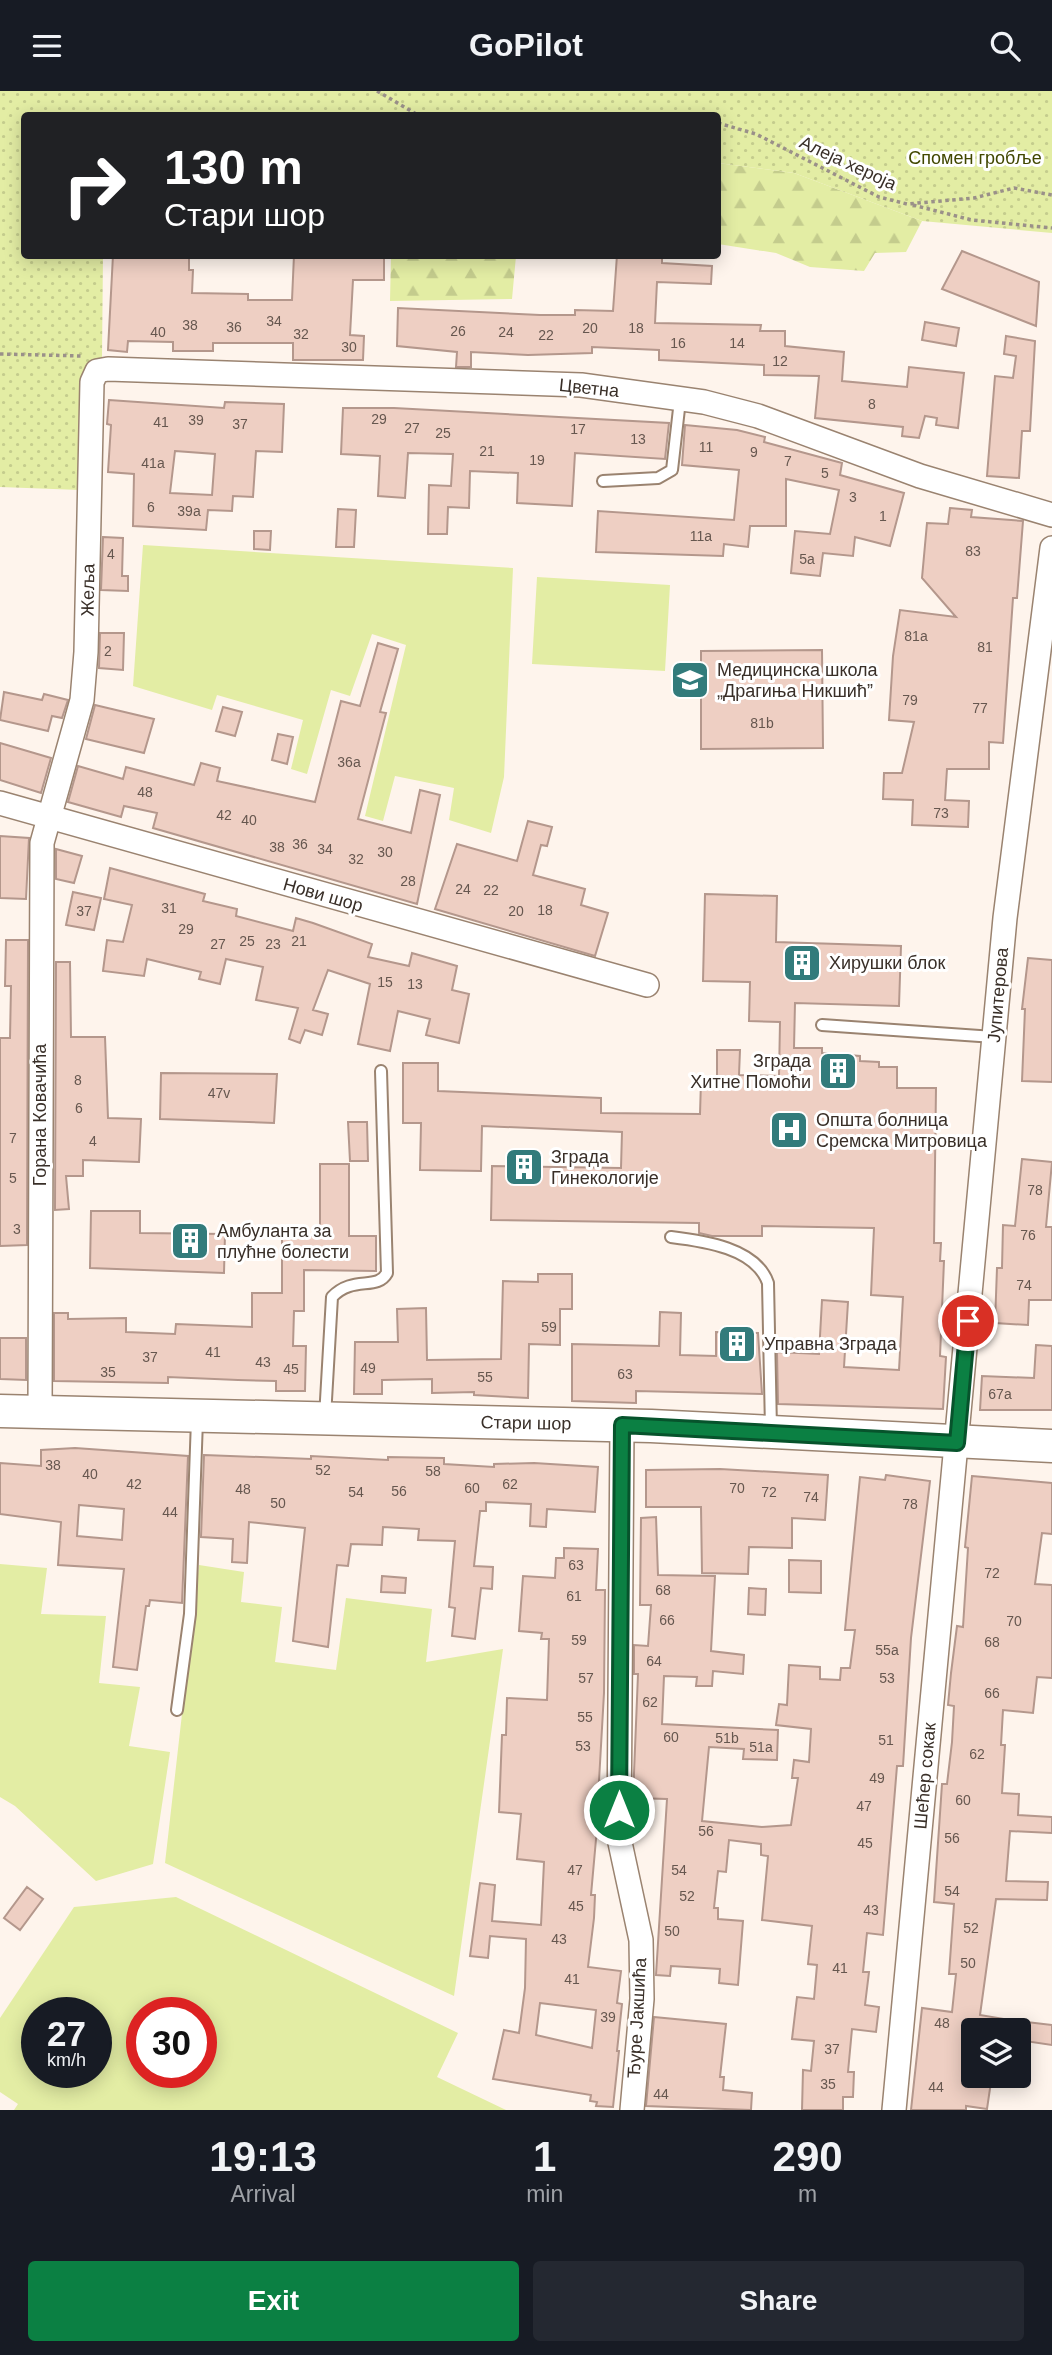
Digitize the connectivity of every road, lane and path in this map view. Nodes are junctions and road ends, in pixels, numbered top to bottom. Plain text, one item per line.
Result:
1 (377, 91) edge
2 (413, 112) edge
3 (721, 124) edge
4 (1052, 195) edge
5 (907, 204) junction
6 (1052, 228) edge
7 (0, 354) edge
8 (108, 369) junction
9 (680, 400) junction
10 (603, 481) dead end
11 (1052, 515) edge
12 (1052, 548) edge
13 (0, 803) edge
14 (48, 817) junction
15 (647, 985) dead end
16 (822, 1025) dead end
17 (995, 1037) junction
18 (381, 1071) dead end
19 (671, 1237) dead end
20 (0, 1411) edge
21 (40, 1413) junction
22 (197, 1417) junction
23 (324, 1419) junction
24 (622, 1425) junction
25 (771, 1432) junction
26 (957, 1443) junction
27 (1052, 1446) edge
28 (177, 1710) dead end
29 (632, 2110) edge
30 (894, 2110) edge

1 - 2 path
3 - 5 path, Алеја хероја
4 - 5 path, Алеја хероја
5 - 6 path
7 - 8 path
8 - 9 street, Цветна
8 - 14 street, Жеља
9 - 10 lane
9 - 11 street, Цветна
12 - 17 street, Јупитерова
13 - 14 street, Нови шор
14 - 15 street, Нови шор
14 - 21 street, Горана Ковачића
16 - 17 lane
17 - 26 street, Јупитерова
18 - 23 lane
19 - 25 lane
20 - 21 main road, Стари шор
21 - 22 main road, Стари шор
22 - 23 main road, Стари шор
22 - 28 lane
23 - 24 main road, Стари шор
24 - 25 main road, Стари шор
24 - 29 street, Ђуре Јакшића
25 - 26 main road, Стари шор
26 - 27 main road, Стари шор
26 - 30 street, Шећер сокак

